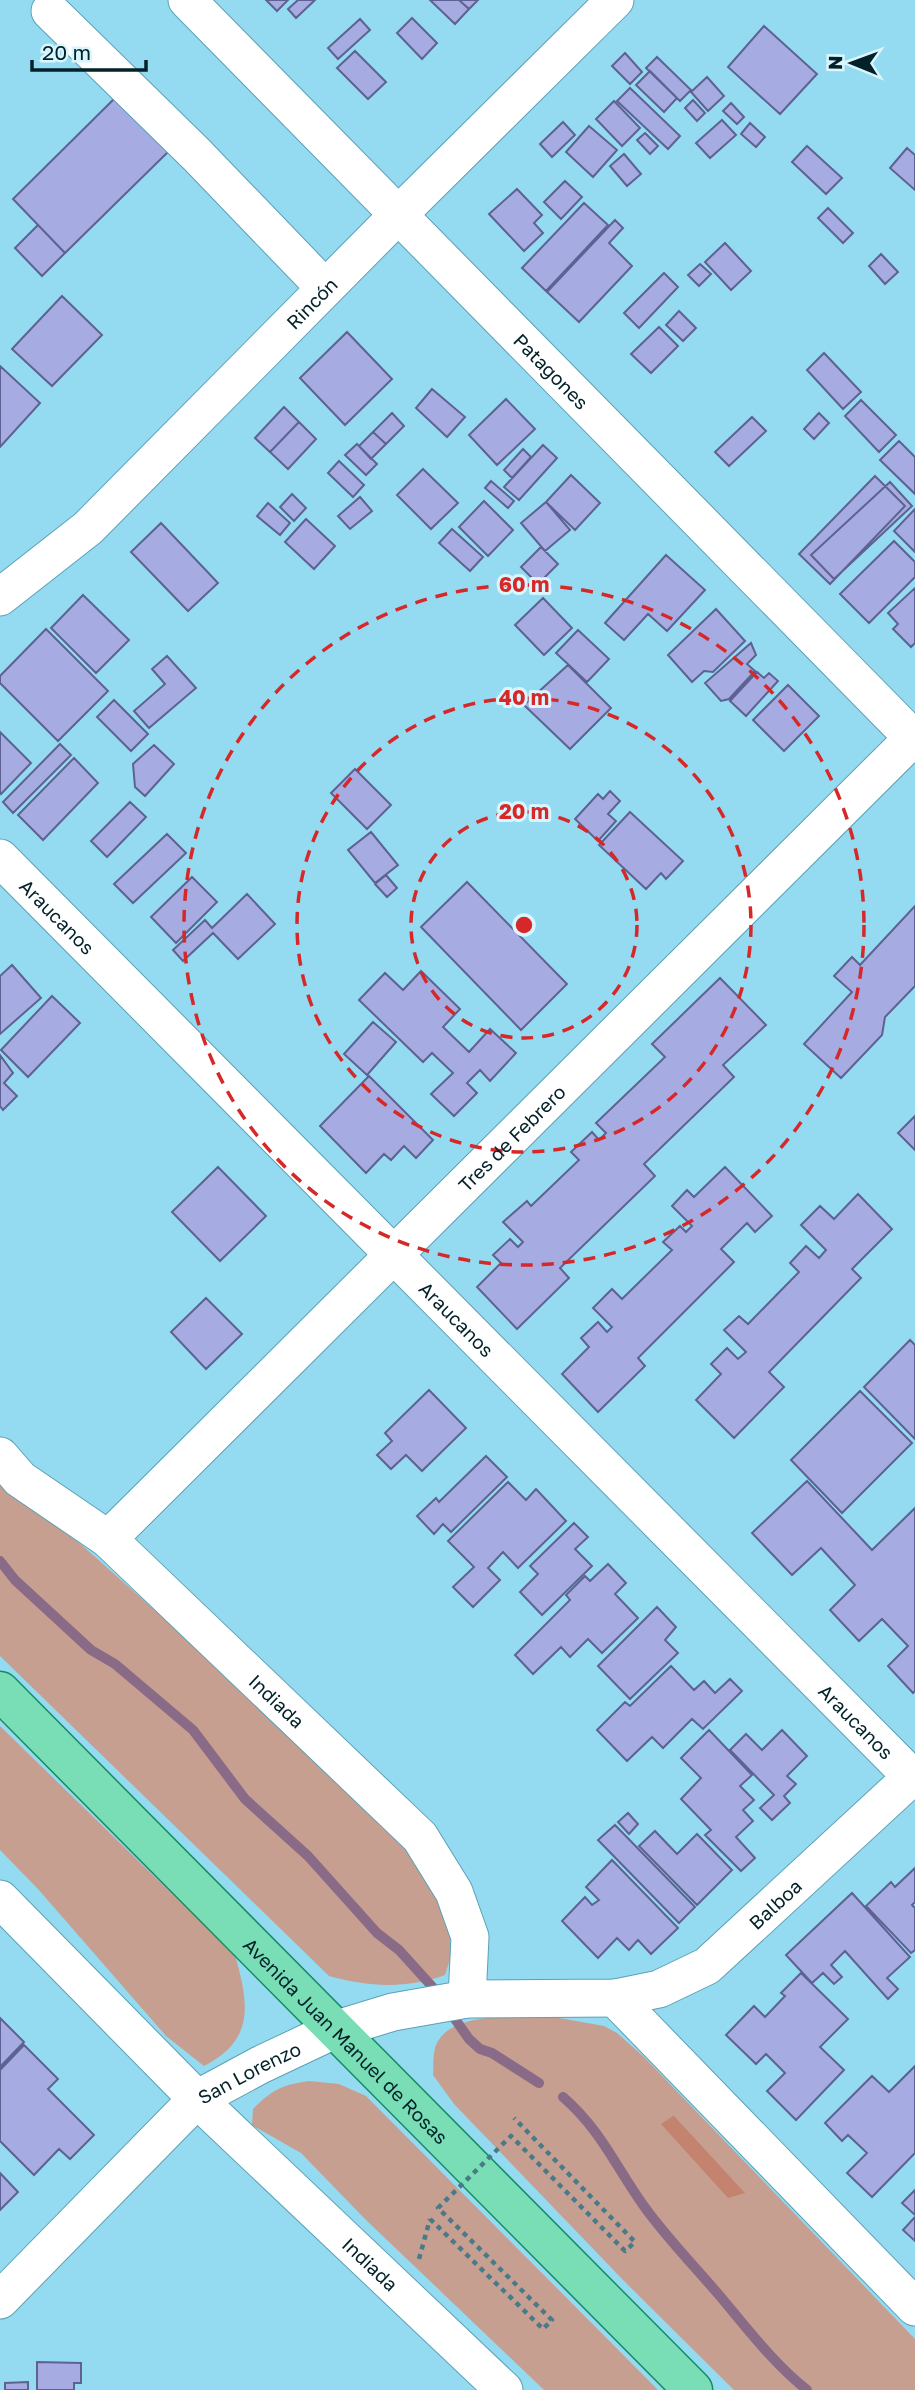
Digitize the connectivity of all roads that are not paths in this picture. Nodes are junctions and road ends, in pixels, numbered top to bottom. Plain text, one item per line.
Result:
1 (187, 0) edge
2 (615, 0) edge
3 (50, 11) dead end
4 (398, 215) junction
5 (325, 288) junction
6 (0, 597) edge
7 (914, 738) edge
8 (0, 858) edge
9 (395, 1253) junction
10 (0, 1456) edge
11 (108, 1539) junction
12 (0, 1691) edge
13 (914, 1777) edge
14 (0, 1899) edge
15 (615, 1998) junction
16 (467, 1999) junction
17 (334, 2030) junction
18 (197, 2099) junction
19 (0, 2300) edge
20 (915, 2307) edge
21 (504, 2390) edge
22 (693, 2390) edge

1 - 4 street, Patagones
2 - 4 street, Rincón
3 - 5 street
4 - 5 street, Rincón
4 - 7 street, Patagones
5 - 6 street, Rincón
7 - 9 street, Tres de Febrero
8 - 9 street, Araucanos
9 - 11 street, Tres de Febrero
9 - 13 street, Araucanos
10 - 11 street, Indiada
11 - 16 street, Indiada
12 - 17 main road, Avenida Juan Manuel de Rosas
13 - 15 street, Balboa
14 - 18 street, Indiada
15 - 16 street, San Lorenzo
15 - 20 street
16 - 17 street, San Lorenzo
17 - 18 street, San Lorenzo
17 - 22 main road, Avenida Juan Manuel de Rosas
18 - 19 street, San Lorenzo
18 - 21 street, Indiada

